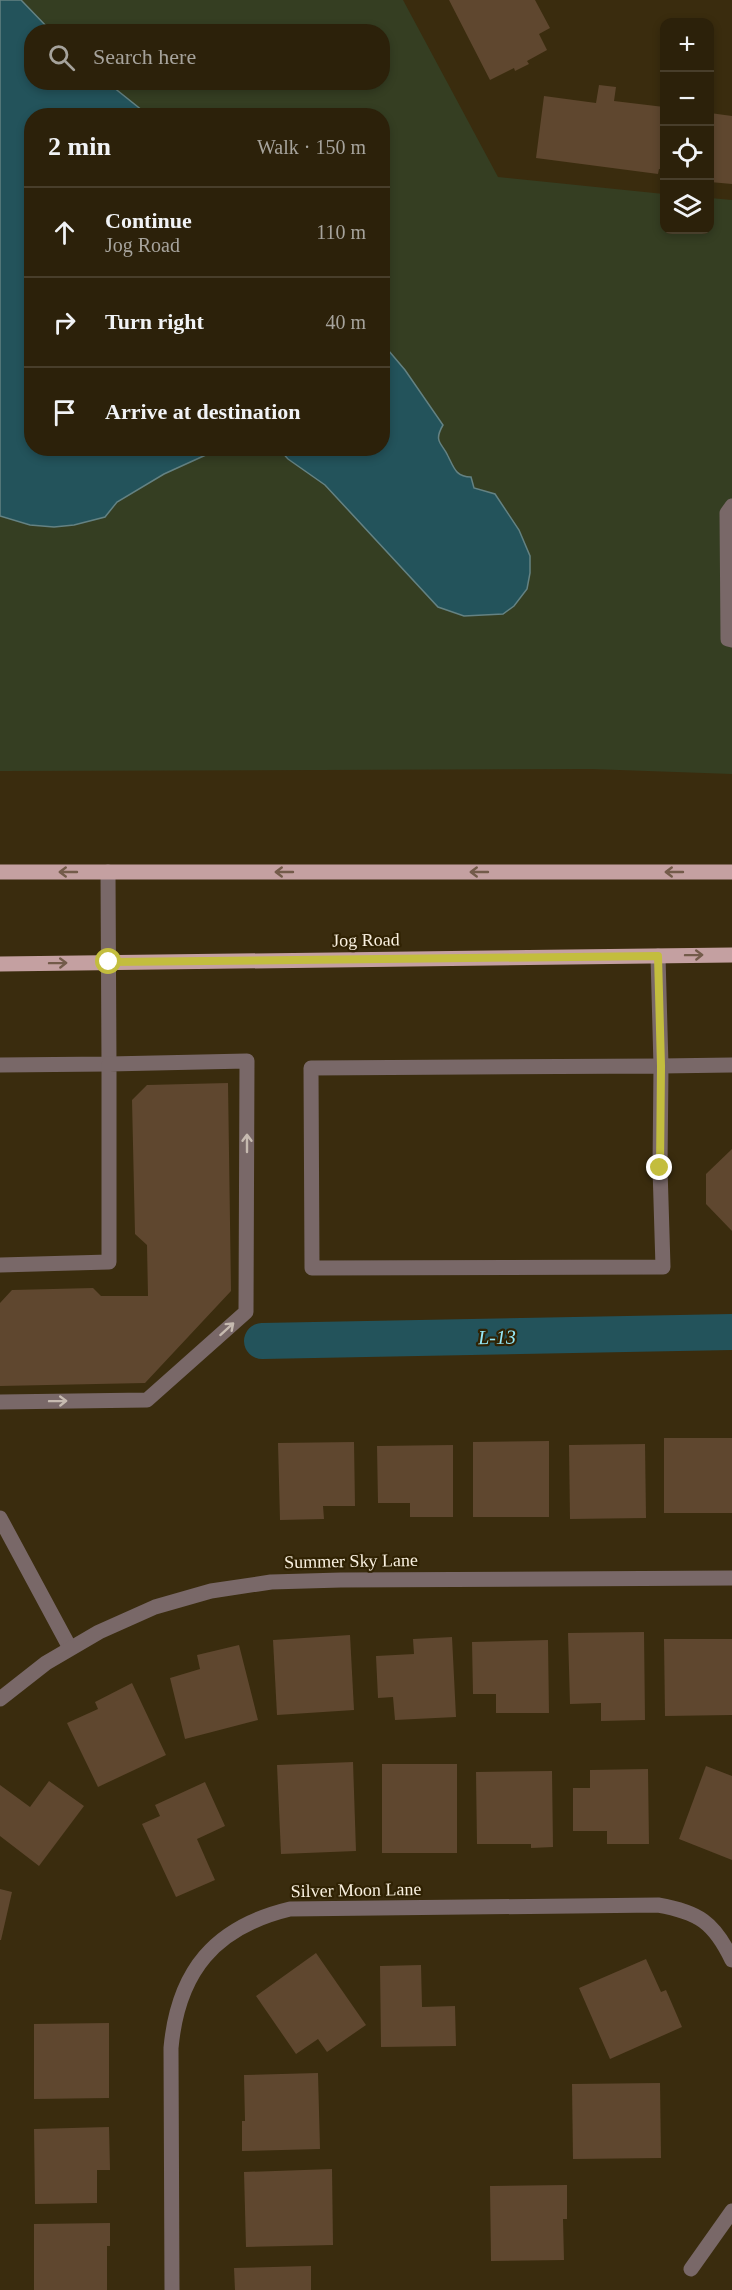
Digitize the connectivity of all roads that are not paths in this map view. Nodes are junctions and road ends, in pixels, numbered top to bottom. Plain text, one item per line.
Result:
1 (732, 506) edge
2 (732, 640) edge
3 (0, 872) edge
4 (108, 872) junction
5 (732, 872) edge
6 (732, 955) edge
7 (658, 956) junction
8 (109, 962) junction
9 (0, 963) edge
10 (0, 1065) edge
11 (109, 1065) junction
12 (732, 1065) edge
13 (661, 1066) junction
14 (0, 1265) edge
15 (0, 1402) edge
16 (0, 1518) edge
17 (732, 1578) edge
18 (70, 1648) junction
19 (0, 1700) edge
20 (732, 1960) edge
21 (732, 2211) edge
22 (691, 2270) dead end
23 (172, 2290) edge

1 - 2 street
4 -> 3 main road
5 -> 4 main road
4 - 8 street
7 -> 6 main road, Jog Road
7 - 8 main road, Jog Road
7 - 13 street
9 -> 8 main road, Jog Road
8 - 11 street
10 - 11 street
11 - 14 street
15 -> 11 street
12 - 13 street
13 - 13 street
16 - 18 street
17 - 18 street, Summer Sky Lane
18 - 19 street, Summer Sky Lane
20 - 23 street, Silver Moon Lane
21 - 22 street

